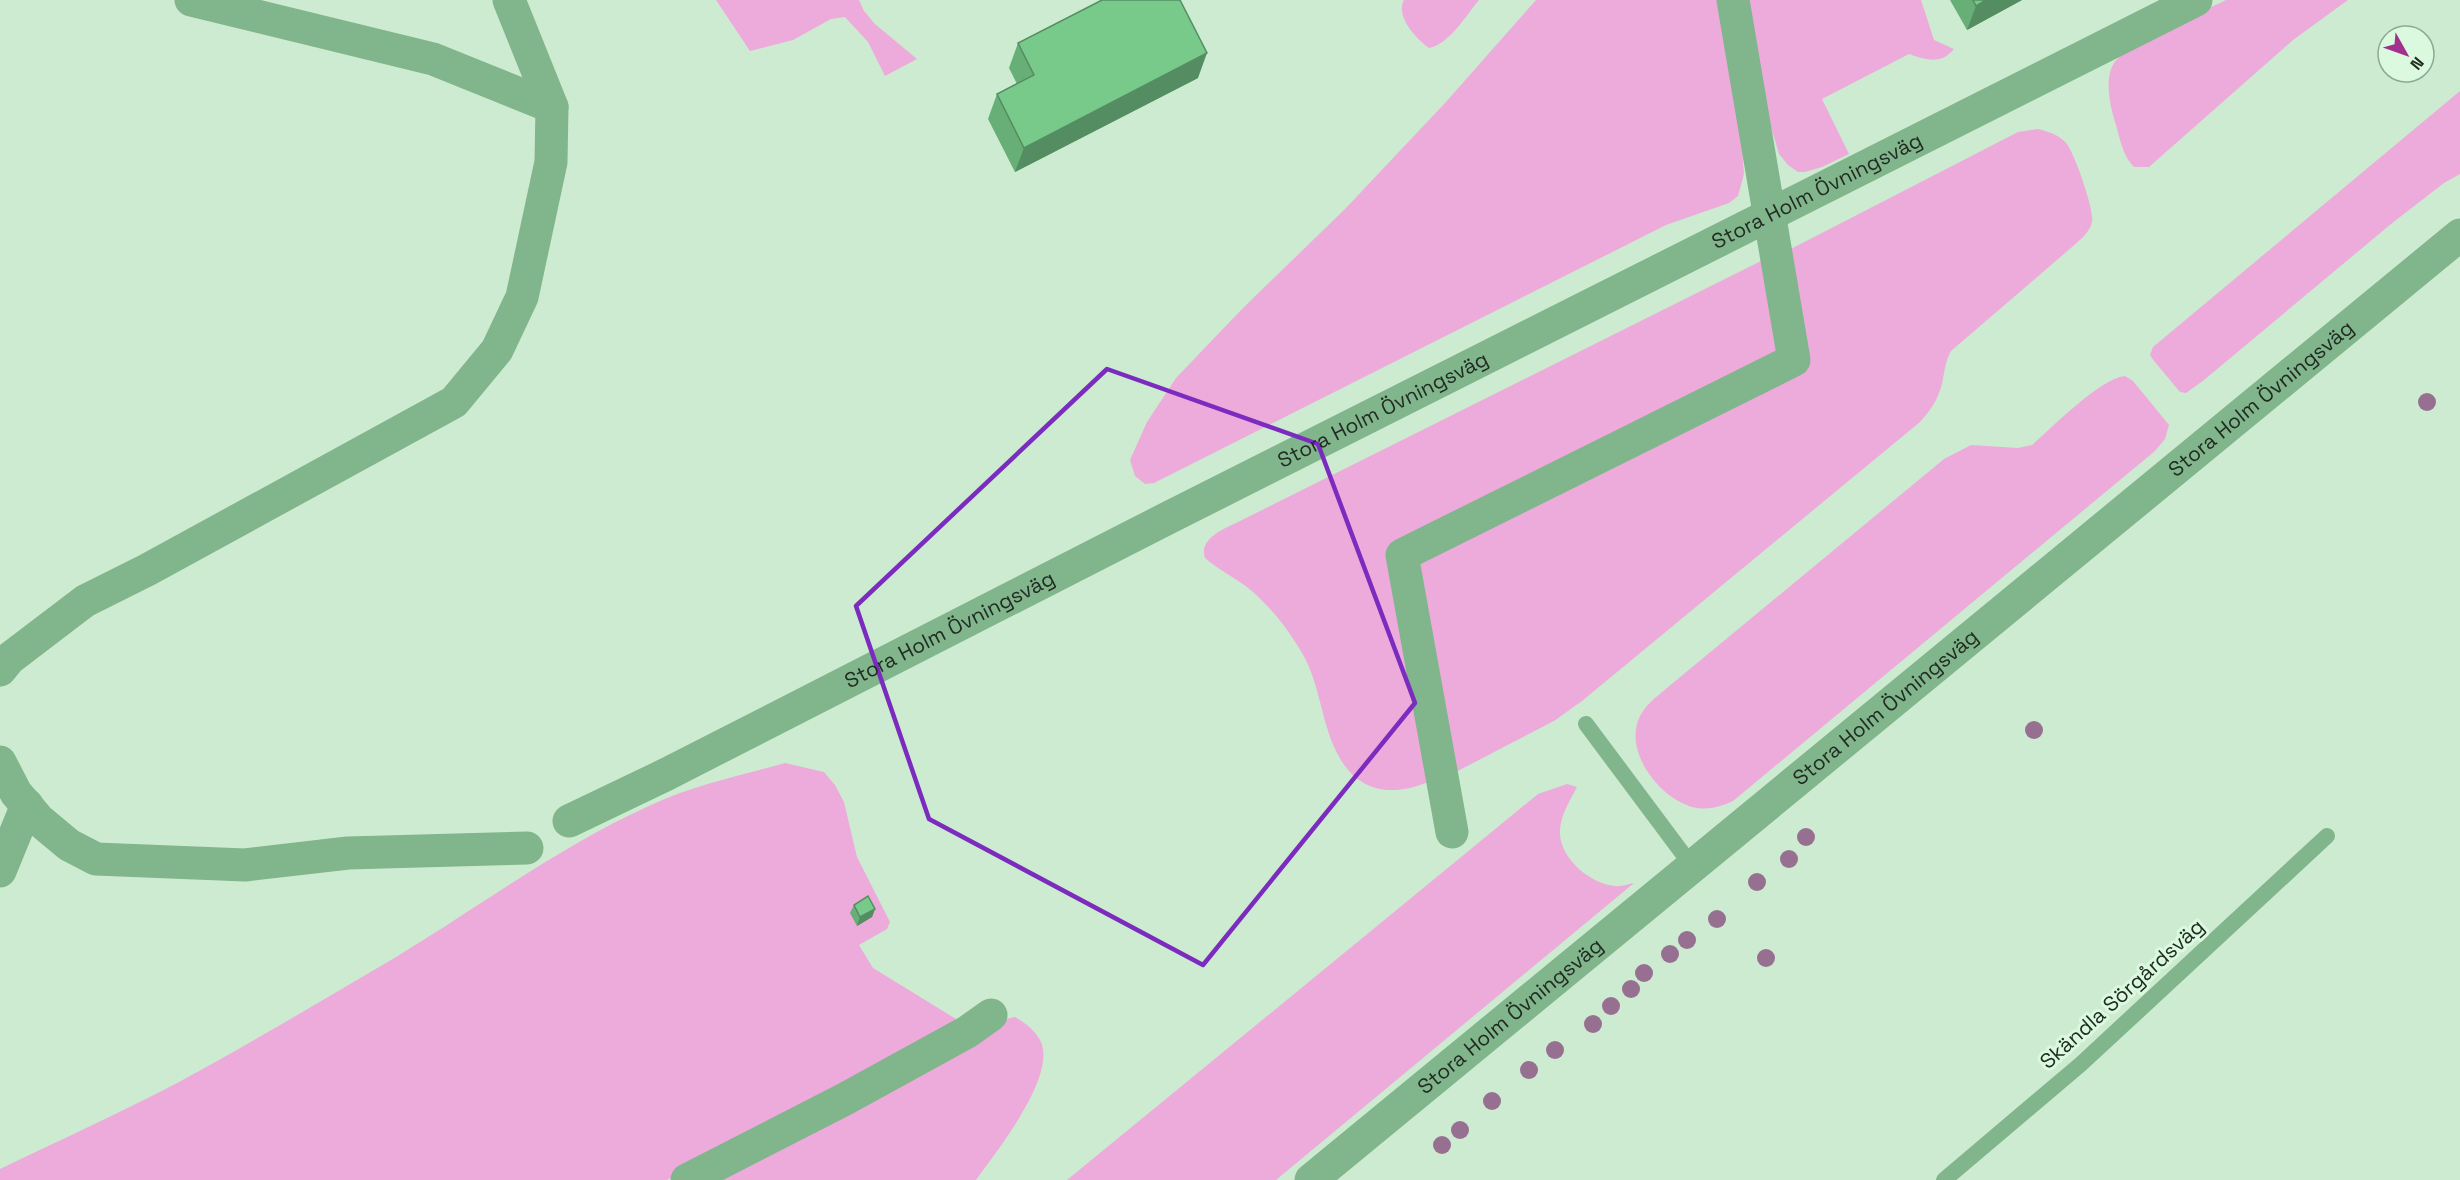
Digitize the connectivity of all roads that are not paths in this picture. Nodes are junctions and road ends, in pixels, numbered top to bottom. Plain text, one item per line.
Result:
1 (509, 0) edge
2 (1733, 0) edge
3 (2196, 0) edge
4 (211, 2) edge
5 (552, 107) junction
6 (1769, 214) junction
7 (2460, 235) edge
8 (0, 670) edge
9 (1586, 724) dead end
10 (0, 762) edge
11 (27, 805) junction
12 (570, 821) dead end
13 (1452, 832) dead end
14 (2327, 836) dead end
15 (527, 848) dead end
16 (1692, 866) junction
17 (0, 871) edge
18 (991, 1015) dead end
19 (687, 1180) edge
20 (1311, 1180) edge
21 (1944, 1180) edge

1 - 5 street
2 - 6 street
3 - 6 street, Stora Holm Övningsväg
4 - 5 street
5 - 8 street
6 - 12 street, Stora Holm Övningsväg
6 - 13 street
7 - 16 street, Stora Holm Övningsväg
9 - 16 lane
10 - 11 street
11 - 15 street
11 - 17 street
14 - 21 lane, Skändla Sörgårdsväg
16 - 20 street, Stora Holm Övningsväg
18 - 19 street

